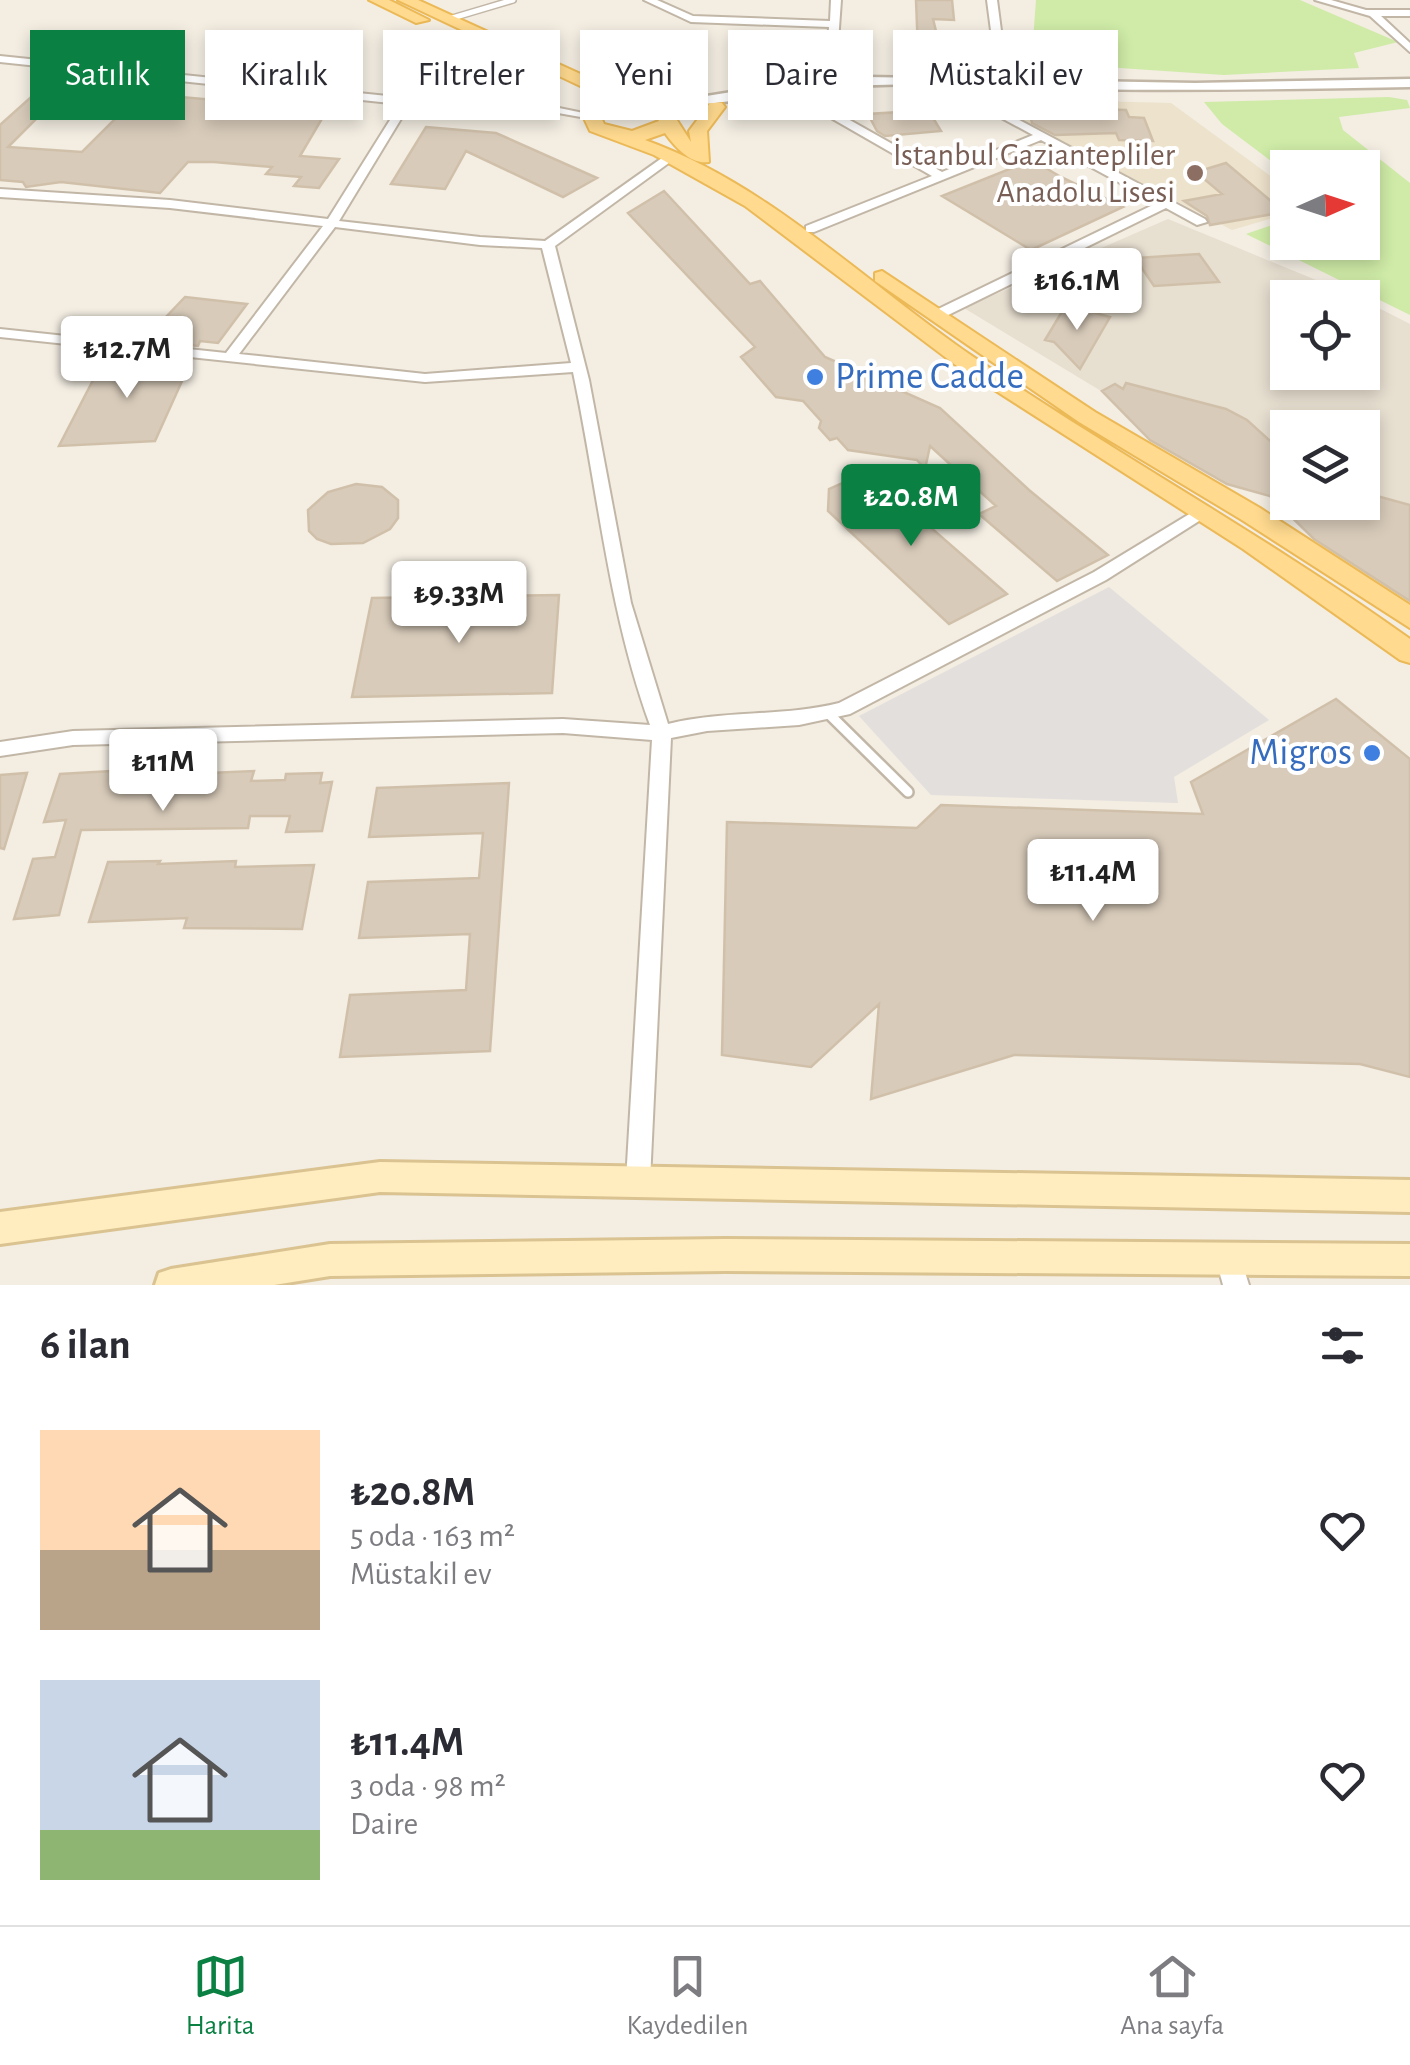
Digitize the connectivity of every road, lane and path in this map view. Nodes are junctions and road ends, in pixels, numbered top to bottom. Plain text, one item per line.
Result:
1 (377, 0) edge
2 (406, 0) edge
3 (513, 0) edge
4 (649, 0) edge
5 (836, 0) edge
6 (992, 0) edge
7 (1320, 0) edge
8 (1358, 0) edge
9 (1410, 13) edge
10 (1373, 14) junction
11 (448, 19) junction
12 (834, 24) junction
13 (444, 30) edge
14 (834, 30) edge
15 (996, 30) edge
16 (1410, 49) edge
17 (0, 59) edge
18 (580, 80) edge
19 (1410, 82) edge
20 (560, 83) edge
21 (1118, 85) edge
22 (1410, 90) edge
23 (1118, 94) edge
24 (383, 97) edge
25 (728, 106) edge
26 (716, 108) junction
27 (708, 110) edge
28 (560, 113) edge
29 (560, 115) edge
30 (396, 120) edge
31 (668, 120) joint
32 (842, 120) edge
33 (1010, 120) edge
34 (600, 122) junction
35 (1040, 137) junction
36 (673, 156) junction
37 (704, 158) junction
38 (942, 177) junction
39 (0, 192) edge
40 (1166, 204) junction
41 (333, 221) junction
42 (1201, 222) dead end
43 (810, 229) junction
44 (548, 245) junction
45 (937, 315) junction
46 (0, 334) edge
47 (228, 359) junction
48 (580, 368) junction
49 (1202, 514) junction
50 (1410, 618) edge
51 (1410, 653) edge
52 (829, 714) junction
53 (662, 733) junction
54 (0, 749) edge
55 (908, 792) dead end
56 (638, 1180) junction
57 (1410, 1196) edge
58 (0, 1228) edge
59 (1410, 1260) edge
60 (1232, 1270) edge
61 (170, 1285) edge

1 - 13 main road
2 - 11 main road
3 - 11 lane
4 - 12 street
5 - 12 street
6 - 15 street
7 - 10 street
8 - 10 street
9 - 10 street
10 - 16 street
11 - 18 main road
12 - 14 street
17 - 24 street
19 - 21 street
20 - 34 main road
22 - 23 street
25 - 26 street
26 - 27 street
26 - 37 main road
28 - 34 street
29 - 34 street
30 - 41 street
31 - 34 main road
31 - 37 main road
32 - 38 street
33 - 35 street
34 - 36 main road
35 - 38 street
35 - 40 street
36 - 44 street
36 - 49 main road
37 - 43 main road
38 - 43 street
39 - 41 street
40 - 42 street
40 - 45 street
41 - 44 street
41 - 47 street
43 - 45 main road
44 - 48 street
45 - 50 main road
46 - 47 street
47 - 48 street
48 - 53 street
49 - 51 main road
49 - 52 street
52 - 53 street
52 - 55 lane
53 - 54 street
53 - 56 street
56 - 57 main road
56 - 58 main road
59 - 60 main road
60 - 61 main road

